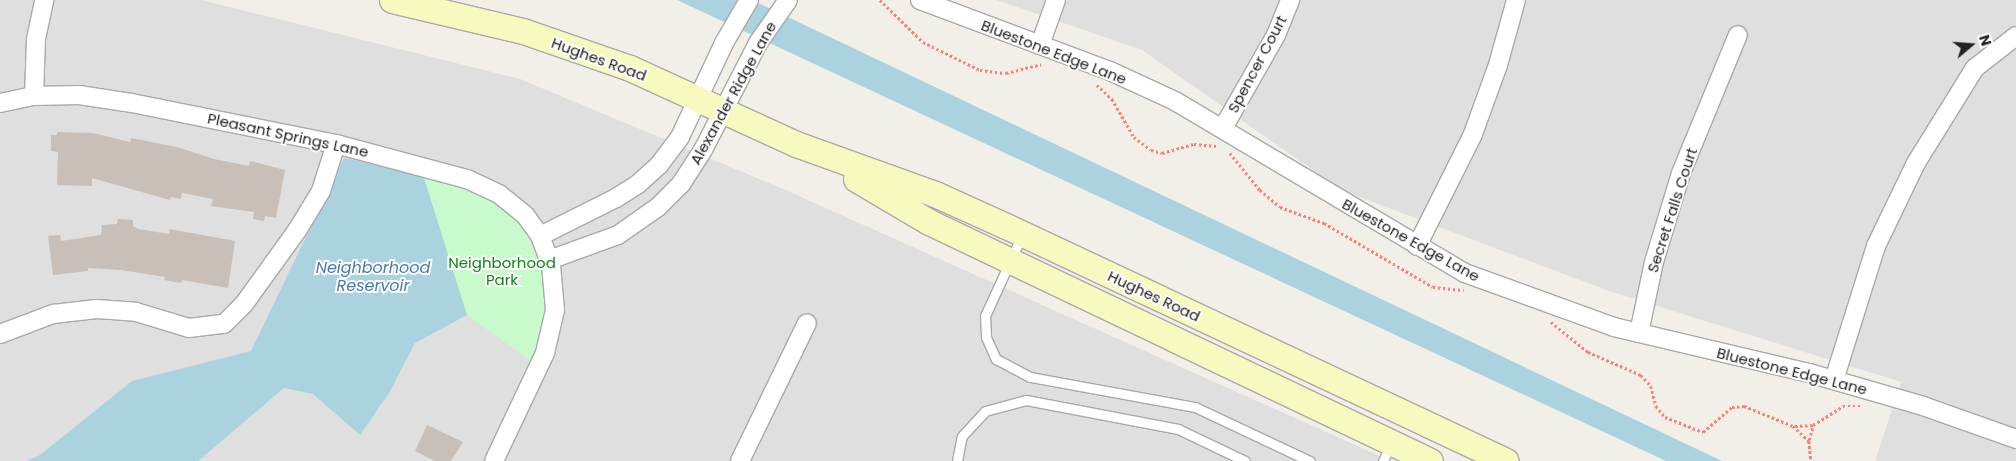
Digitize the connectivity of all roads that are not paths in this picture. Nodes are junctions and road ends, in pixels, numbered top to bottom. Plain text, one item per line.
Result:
1 (44, 0) edge
2 (392, 0) edge
3 (749, 0) edge
4 (788, 0) edge
5 (920, 0) edge
6 (1056, 0) edge
7 (1290, 0) edge
8 (1516, 0) edge
9 (1738, 35) dead end
10 (2016, 36) edge
11 (1040, 45) junction
12 (34, 96) junction
13 (698, 100) junction
14 (0, 103) edge
15 (722, 110) junction
16 (1223, 128) junction
17 (336, 144) junction
18 (796, 144) junction
19 (1023, 234) junction
20 (1417, 246) junction
21 (545, 248) junction
22 (1009, 260) junction
23 (807, 323) dead end
24 (1639, 332) junction
25 (0, 334) edge
26 (1834, 380) junction
27 (2016, 439) edge
28 (1387, 452) edge
29 (494, 461) edge
30 (740, 461) edge
31 (957, 461) edge
32 (1245, 461) edge
33 (1310, 461) edge
34 (1430, 461) edge
35 (1506, 461) edge

1 - 12 street
2 - 13 main road, Hughes Road
3 - 13 street, Alexander Ridge Lane
4 - 15 street, Alexander Ridge Lane
5 - 11 street, Bluestone Edge Lane
6 - 11 street
7 - 16 street, Spencer Court
8 - 20 street
9 - 24 street, Secret Falls Court
10 - 26 street
11 - 16 street, Bluestone Edge Lane
12 - 14 street, Pleasant Springs Lane
12 - 17 street, Pleasant Springs Lane
13 - 15 main road, Hughes Road
13 - 21 street, Alexander Ridge Lane
15 - 18 main road, Hughes Road
15 - 21 street, Alexander Ridge Lane
16 - 20 street, Bluestone Edge Lane
17 - 21 street, Pleasant Springs Lane
17 - 25 street
18 - 19 main road, Hughes Road
18 - 22 main road, Hughes Road
19 - 22 lane
19 - 35 main road, Hughes Road
20 - 24 street, Bluestone Edge Lane
21 - 29 street
22 - 28 main road, Hughes Road
22 - 33 lane
23 - 30 street
24 - 26 street, Bluestone Edge Lane
26 - 27 street, Bluestone Edge Lane
28 - 34 main road, Hughes Road
31 - 32 lane

